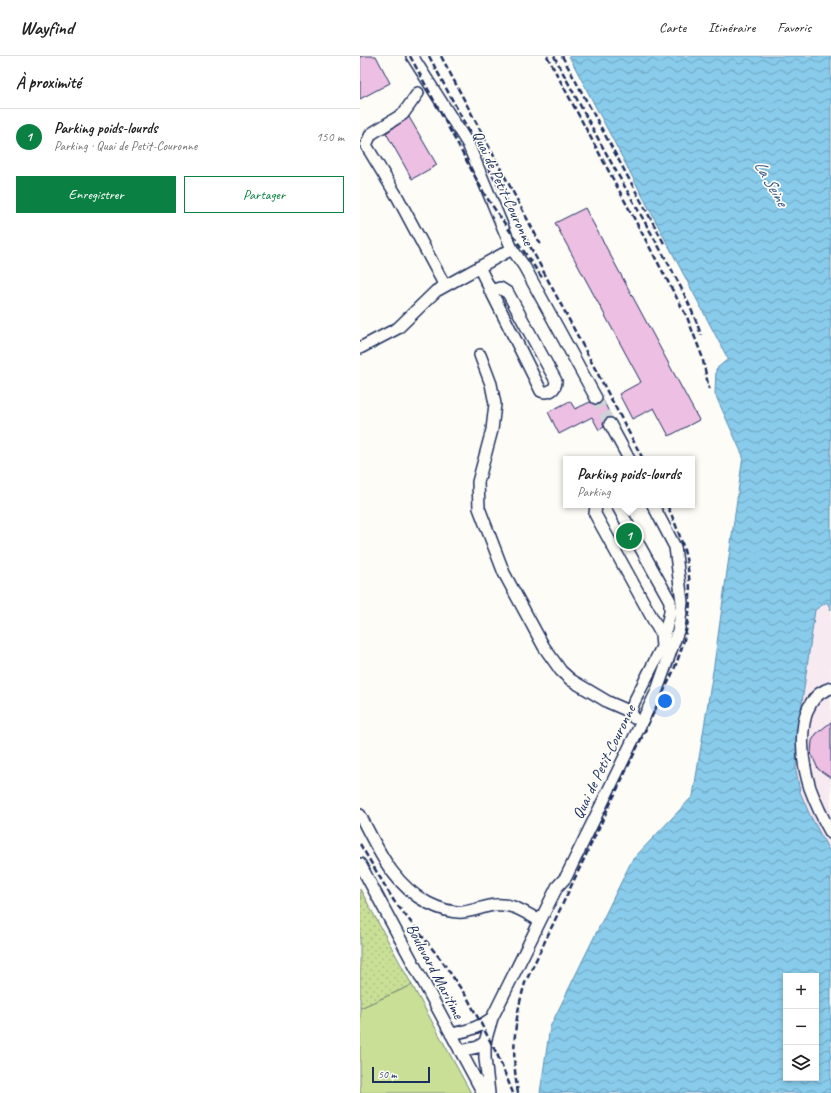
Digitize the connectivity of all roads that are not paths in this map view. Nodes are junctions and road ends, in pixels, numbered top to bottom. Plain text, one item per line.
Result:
1 (412, 56) edge
2 (418, 93) dead end
3 (512, 249) junction
4 (479, 267) junction
5 (445, 286) junction
6 (490, 291) junction
7 (360, 348) edge
8 (480, 355) dead end
9 (596, 398) tunnel mouth
10 (610, 424) tunnel mouth
11 (626, 456) edge
12 (596, 508) edge
13 (620, 508) edge
14 (655, 508) edge
15 (668, 647) junction
16 (831, 688) edge
17 (636, 714) junction
18 (360, 815) edge
19 (831, 833) edge
20 (360, 864) edge
21 (540, 921) junction
22 (492, 1018) junction
23 (451, 1034) junction
24 (485, 1042) junction
25 (460, 1051) junction
26 (483, 1093) edge
27 (490, 1093) edge

1 - 3 street, Quai de Petit-Couronne
2 - 5 street
3 - 4 street
3 - 9 street, Quai de Petit-Couronne
4 - 5 street
4 - 6 street
5 - 7 street
6 - 6 street
8 - 17 street
10 - 11 street
12 - 15 street
13 - 15 street
14 - 15 street, Quai de Petit-Couronne
15 - 17 street
15 - 17 street, Quai de Petit-Couronne
16 - 19 street
17 - 21 street, Quai de Petit-Couronne
18 - 21 street
20 - 23 street, Boulevard Maritime
21 - 22 street, Quai de Petit-Couronne
22 - 23 street
22 - 24 street, Quai de Petit-Couronne
23 - 25 street, Boulevard Maritime
24 - 25 street
24 - 27 street, Quai de Petit-Couronne
25 - 26 street, Boulevard Maritime

